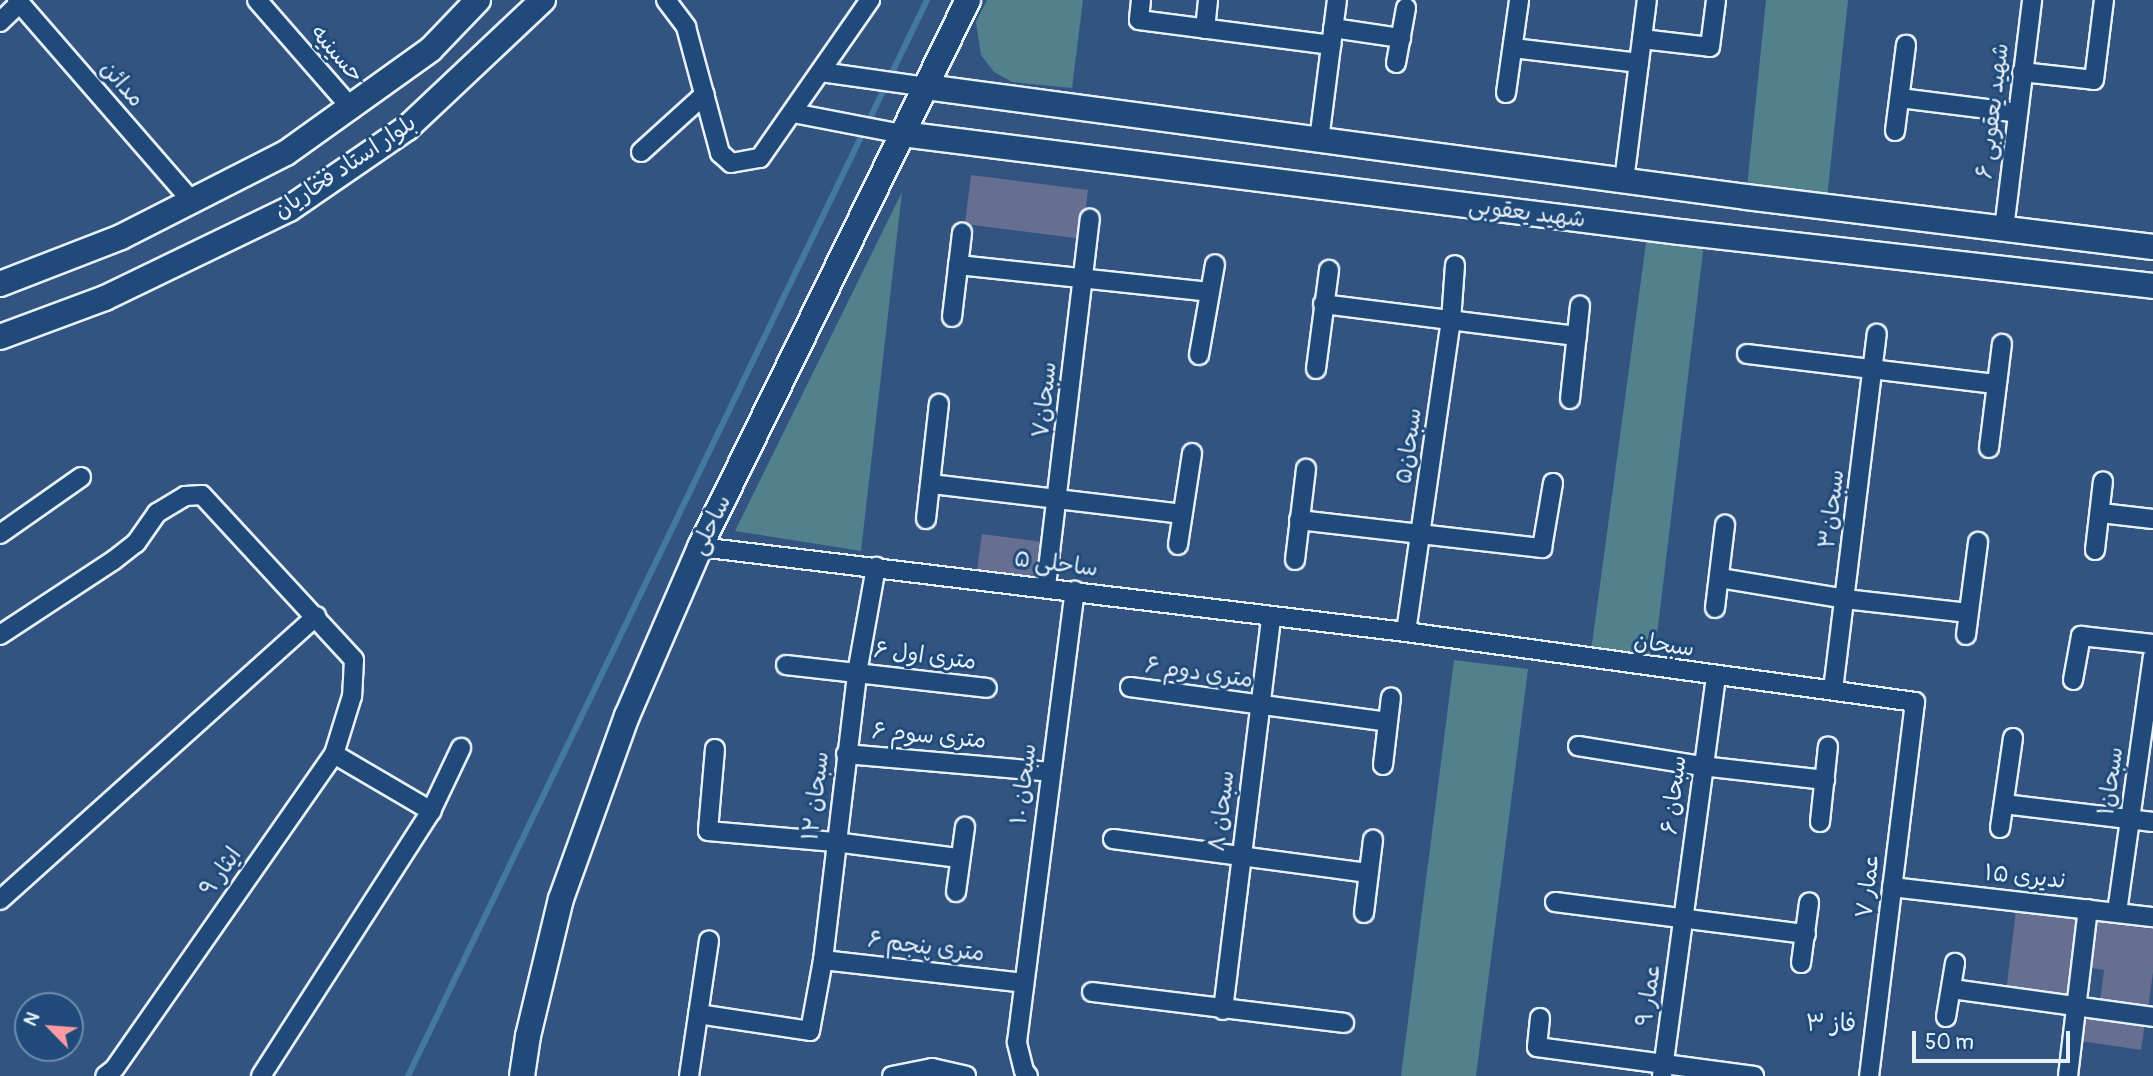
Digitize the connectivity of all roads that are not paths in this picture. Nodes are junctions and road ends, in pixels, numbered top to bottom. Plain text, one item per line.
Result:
1 (257, 0) edge
2 (478, 0) edge
3 (543, 0) edge
4 (666, 0) edge
5 (870, 0) edge
6 (968, 0) edge
7 (1141, 0) edge
8 (1208, 0) edge
9 (1337, 0) edge
10 (1519, 0) edge
11 (1647, 0) edge
12 (1716, 0) edge
13 (2032, 0) edge
14 (2104, 0) edge
15 (18, 1) edge
16 (1406, 8) dead end
17 (0, 22) edge
18 (1205, 29) junction
19 (1332, 36) junction
20 (1401, 38) junction
21 (1642, 39) junction
22 (1906, 45) dead end
23 (1513, 48) junction
24 (1396, 63) dead end
25 (1639, 63) junction
26 (821, 72) junction
27 (2022, 72) junction
28 (926, 87) junction
29 (1506, 93) dead end
30 (705, 94) junction
31 (1900, 98) junction
32 (352, 109) junction
33 (793, 113) junction
34 (2018, 113) junction
35 (1895, 131) dead end
36 (902, 134) junction
37 (1320, 141) junction
38 (641, 152) dead end
39 (1624, 181) junction
40 (191, 200) junction
41 (1090, 219) dead end
42 (2004, 229) junction
43 (962, 233) dead end
44 (2153, 247) edge
45 (1214, 264) dead end
46 (958, 265) junction
47 (1455, 265) dead end
48 (1329, 270) dead end
49 (1083, 278) junction
50 (0, 284) edge
51 (2153, 286) edge
52 (1210, 292) junction
53 (1323, 304) junction
54 (1580, 306) dead end
55 (952, 317) dead end
56 (1451, 321) junction
57 (1877, 334) dead end
58 (1577, 336) junction
59 (0, 337) edge
60 (2002, 344) dead end
61 (1747, 354) dead end
62 (1199, 355) dead end
63 (1874, 368) junction
64 (1315, 369) dead end
65 (1996, 384) junction
66 (1570, 399) dead end
67 (939, 404) dead end
68 (1989, 448) dead end
69 (1192, 453) dead end
70 (1306, 469) dead end
71 (81, 477) dead end
72 (2103, 481) dead end
73 (1553, 483) dead end
74 (932, 484) junction
75 (1059, 498) junction
76 (2101, 513) junction
77 (1182, 514) junction
78 (926, 519) dead end
79 (2153, 519) edge
80 (1299, 520) junction
81 (1726, 524) dead end
82 (0, 534) edge
83 (1421, 536) junction
84 (1978, 542) dead end
85 (1178, 545) dead end
86 (700, 547) junction
87 (2095, 550) dead end
88 (1295, 560) dead end
89 (876, 567) junction
90 (1720, 578) junction
91 (1046, 586) junction
92 (1075, 591) junction
93 (1845, 599) junction
94 (1715, 608) dead end
95 (1968, 612) junction
96 (316, 616) junction
97 (1271, 618) junction
98 (1406, 632) junction
99 (0, 635) edge
100 (1966, 635) dead end
101 (2153, 644) edge
102 (2153, 663) edge
103 (786, 665) dead end
104 (857, 673) junction
105 (1716, 677) junction
106 (2073, 680) dead end
107 (1130, 687) dead end
108 (987, 688) dead end
109 (1833, 690) junction
110 (1391, 697) dead end
111 (1915, 702) joint
112 (1260, 707) junction
113 (1388, 722) junction
114 (2013, 738) dead end
115 (1578, 746) dead end
116 (1828, 746) dead end
117 (461, 748) dead end
118 (715, 749) dead end
119 (334, 754) junction
120 (846, 754) junction
121 (1383, 765) dead end
122 (1702, 766) junction
123 (1050, 772) junction
124 (1825, 780) junction
125 (2004, 804) junction
126 (431, 811) junction
127 (2130, 819) junction
128 (1821, 822) dead end
129 (2153, 822) edge
130 (965, 827) dead end
131 (2000, 828) dead end
132 (1113, 839) dead end
133 (1373, 840) dead end
134 (835, 842) junction
135 (1241, 856) junction
136 (959, 858) junction
137 (1368, 873) junction
138 (1892, 887) junction
139 (956, 892) dead end
140 (0, 900) edge
141 (1555, 902) dead end
142 (1809, 904) dead end
143 (2088, 908) junction
144 (2117, 912) junction
145 (1364, 913) dead end
146 (2153, 917) edge
147 (1683, 920) junction
148 (1806, 933) junction
149 (709, 940) dead end
150 (824, 960) junction
151 (1801, 963) dead end
152 (1955, 963) dead end
153 (1024, 984) junction
154 (1952, 989) junction
155 (1092, 992) dead end
156 (2078, 1008) junction
157 (1223, 1010) junction
158 (698, 1014) junction
159 (1946, 1017) dead end
160 (2153, 1017) edge
161 (1540, 1018) dead end
162 (1344, 1023) dead end
163 (1663, 1070) edge
164 (113, 1074) edge
165 (91, 1076) edge
166 (261, 1076) edge
167 (522, 1076) edge
168 (689, 1076) edge
169 (892, 1076) edge
170 (966, 1076) edge
171 (1028, 1076) edge
172 (1754, 1076) edge
173 (1869, 1076) edge
174 (2068, 1076) edge

1 - 32 street, حسینیه
2 - 32 street, بلوار استاد فخاریان
3 - 59 street, بلوار استاد فخاریان
4 - 30 street
5 - 26 street
6 - 28 street, ساحلی
7 - 18 street
8 - 18 street
9 - 19 street
10 - 23 street
11 - 21 street
12 - 21 street
13 - 27 street, شهید یعقوبی ۶
14 - 27 street
15 - 17 street
15 - 40 street, مدائن
16 - 20 street
18 - 19 street
19 - 20 street
19 - 37 street
20 - 24 street
21 - 25 street
22 - 31 street
23 - 25 street
23 - 29 street
25 - 39 street
26 - 28 street
26 - 33 street
27 - 34 street, شهید یعقوبی ۶
28 - 36 street, ساحلی
28 - 37 street, شهید یعقوبی
30 - 33 street
30 - 38 street
31 - 34 street
31 - 35 street
32 - 40 street, بلوار استاد فخاریان
33 - 36 street
34 - 42 street, شهید یعقوبی ۶
36 - 51 street, شهید یعقوبی
36 - 86 street, ساحلی
37 - 39 street, شهید یعقوبی
39 - 42 street, شهید یعقوبی
40 - 50 street, بلوار استاد فخاریان
41 - 49 street, سبحان۷
42 - 44 street, شهید یعقوبی
43 - 46 street
45 - 52 street
46 - 49 street
46 - 55 street
47 - 56 street, سبحان۵
48 - 53 street
49 - 52 street
49 - 75 street, سبحان۷
52 - 62 street
53 - 56 street
53 - 64 street
54 - 58 street
56 - 58 street
56 - 83 street, سبحان۵
57 - 63 street, سبحان۳
58 - 66 street
60 - 65 street
61 - 63 street
63 - 65 street
63 - 93 street, سبحان۳
65 - 68 street
67 - 74 street
69 - 77 street
70 - 80 street
71 - 82 street
72 - 76 street
73 - 83 street
74 - 75 street
74 - 78 street
75 - 77 street
75 - 91 street, سبحان۷
76 - 79 street
76 - 87 street
77 - 85 street
80 - 83 street
80 - 88 street
81 - 90 street
83 - 98 street, سبحان۵
84 - 95 street
86 - 89 street, ساحلی ۵
86 - 167 street, ساحلی
89 - 91 street, ساحلی ۵
89 - 104 street, سبحان ۱۲
90 - 93 street
90 - 94 street
91 - 92 street, ساحلی ۵
92 - 97 street, ساحلی ۵
92 - 123 street, سبحان ۱۰
93 - 95 street
93 - 109 street, سبحان۳
95 - 100 street
96 - 99 street, ایثار ۹
96 - 119 street, ایثار ۹
96 - 140 street
97 - 98 street, ساحلی ۵
97 - 112 street, سبحان ۸
98 - 105 street, سبحان
101 - 106 street
102 - 127 street, سبحان۱
103 - 104 street
104 - 108 street, ۶ متری اول
104 - 120 street, سبحان ۱۲
105 - 109 street, سبحان
105 - 122 street, سبحان ۶
107 - 112 street, ۶ متری دوم
109 - 111 street, سبحان
110 - 113 street
111 - 138 street, عمار ۷
112 - 113 street
112 - 135 street, سبحان ۸
113 - 121 street
114 - 125 street
115 - 122 street
116 - 124 street
117 - 126 street
118 - 134 street
119 - 126 street
119 - 164 street, ایثار ۹
120 - 123 street, ۶ متری سوم
120 - 134 street, سبحان ۱۲
122 - 124 street
122 - 147 street, سبحان ۶
123 - 153 street, سبحان ۱۰
124 - 128 street
125 - 127 street
125 - 131 street
126 - 166 street
127 - 129 street
127 - 144 street, سبحان۱
130 - 136 street
132 - 135 street
133 - 137 street
134 - 136 street
134 - 150 street, سبحان ۱۲
135 - 137 street
135 - 157 street, سبحان ۸
136 - 139 street
137 - 145 street
138 - 143 street, ندیری ۱۵
138 - 173 street, عمار ۷
141 - 147 street
142 - 148 street
143 - 144 street, ندیری ۱۵
143 - 156 street
144 - 146 street, ندیری ۱۵
147 - 148 street
147 - 163 street, عمار ۹
148 - 151 street
149 - 158 street
150 - 153 street, ۶ متری پنجم
150 - 158 street, سبحان ۱۲
152 - 154 street
153 - 171 street, سبحان ۱۰
154 - 156 street
154 - 159 street
155 - 157 street
156 - 160 street
156 - 174 street
157 - 162 street
158 - 168 street
161 - 163 street
163 - 172 street
164 - 165 street, ایثار ۹
169 - 170 street

